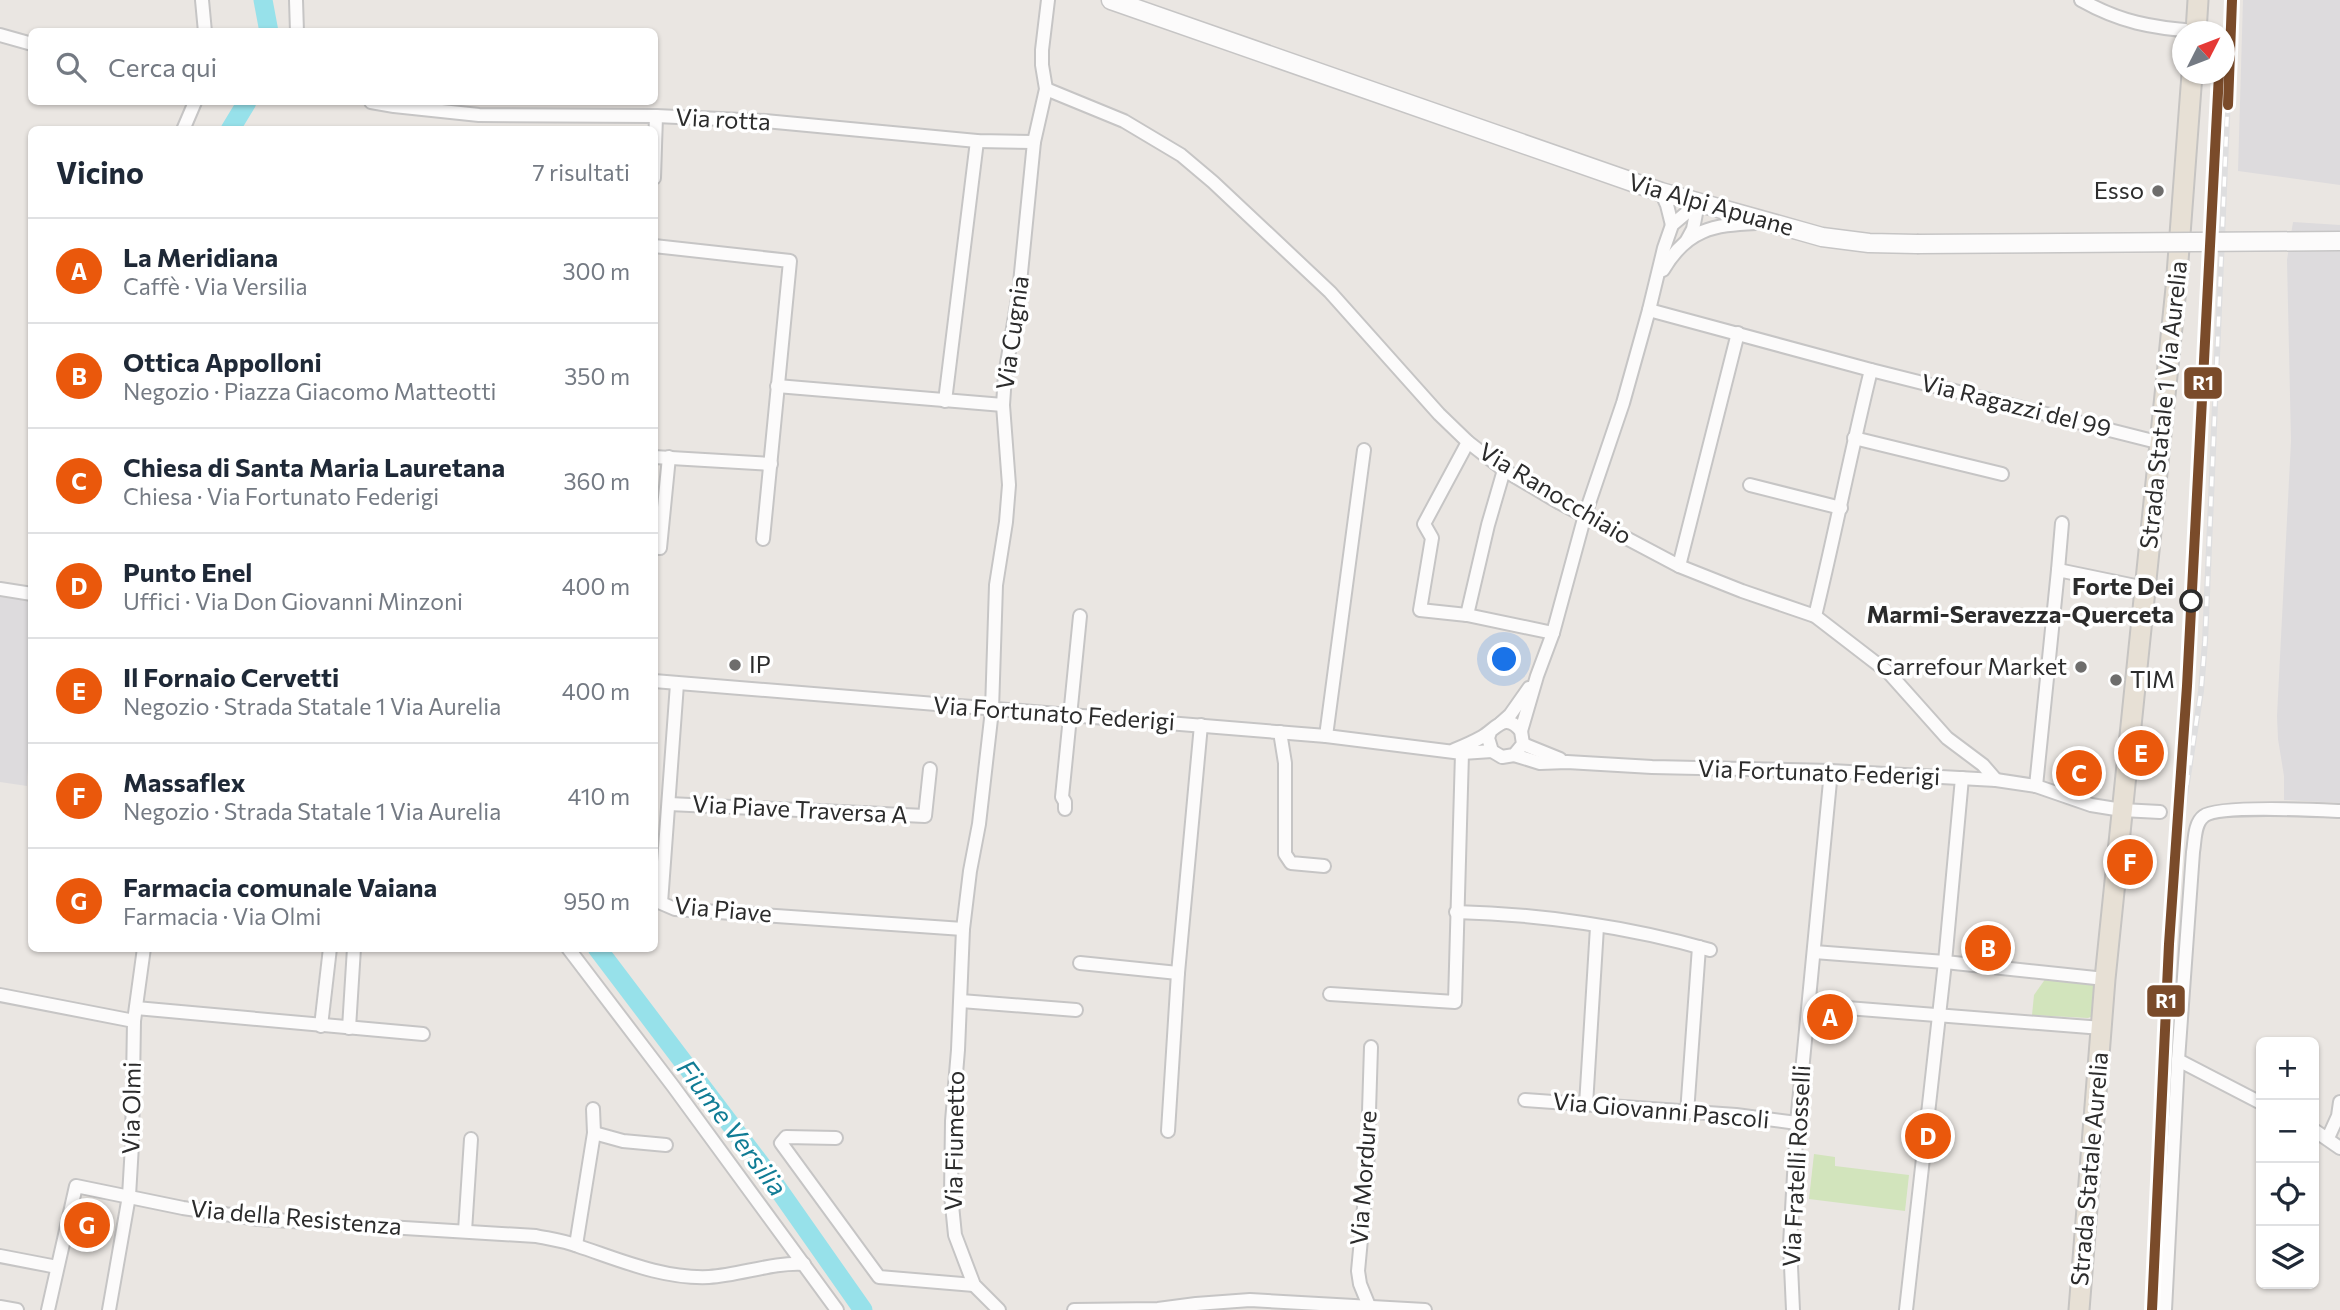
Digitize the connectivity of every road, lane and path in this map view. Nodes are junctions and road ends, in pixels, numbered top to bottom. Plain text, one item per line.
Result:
1 (202, 0) edge
2 (296, 0) edge
3 (1048, 0) edge
4 (1111, 0) edge
5 (2081, 0) edge
6 (2198, 0) edge
7 (2197, 21) edge
8 (205, 28) edge
9 (297, 28) edge
10 (2172, 29) edge
11 (0, 35) edge
12 (28, 43) edge
13 (2191, 84) edge
14 (1046, 89) junction
15 (194, 105) edge
16 (388, 105) edge
17 (479, 115) junction
18 (656, 116) junction
19 (185, 126) edge
20 (480, 126) edge
21 (656, 126) edge
22 (977, 141) junction
23 (1034, 142) junction
24 (1661, 192) junction
25 (1698, 203) junction
26 (1769, 222) junction
27 (1672, 225) junction
28 (1687, 240) junction
29 (2340, 241) edge
30 (658, 246) edge
31 (1656, 283) junction
32 (1649, 310) junction
33 (1738, 333) junction
34 (1871, 370) junction
35 (777, 386) junction
36 (945, 401) junction
37 (1003, 405) junction
38 (1854, 438) junction
39 (1468, 442) junction
40 (2161, 443) junction
41 (1364, 450) dead end
42 (658, 457) edge
43 (669, 457) junction
44 (771, 464) junction
45 (1504, 470) junction
46 (2002, 474) dead end
47 (1750, 485) dead end
48 (1841, 508) junction
49 (1585, 515) junction
50 (2062, 523) dead end
51 (763, 539) dead end
52 (658, 548) edge
53 (1679, 566) junction
54 (2057, 570) junction
55 (2145, 588) junction
56 (0, 589) edge
57 (28, 593) edge
58 (1080, 615) dead end
59 (1467, 615) junction
60 (1815, 616) junction
61 (1553, 633) junction
62 (1537, 676) junction
63 (658, 682) edge
64 (677, 684) junction
65 (992, 710) junction
66 (1070, 714) junction
67 (1501, 723) junction
68 (1201, 725) junction
69 (1280, 732) junction
70 (1490, 732) junction
71 (1326, 736) junction
72 (1522, 738) junction
73 (1492, 751) junction
74 (1457, 752) junction
75 (1514, 755) junction
76 (1567, 762) junction
77 (930, 769) dead end
78 (1831, 771) junction
79 (1962, 778) junction
80 (1996, 780) junction
81 (2036, 786) junction
82 (670, 804) junction
83 (1065, 809) dead end
84 (2122, 810) junction
85 (2340, 811) edge
86 (2160, 812) dead end
87 (1324, 866) dead end
88 (1456, 912) junction
89 (1597, 927) junction
90 (963, 929) junction
91 (143, 952) edge
92 (330, 952) edge
93 (354, 952) edge
94 (571, 952) edge
95 (1814, 952) junction
96 (1080, 962) dead end
97 (1945, 962) junction
98 (1178, 973) junction
99 (2105, 979) junction
100 (1330, 994) dead end
101 (0, 995) edge
102 (961, 1001) junction
103 (1809, 1005) junction
104 (1076, 1010) dead end
105 (135, 1014) junction
106 (1938, 1016) junction
107 (321, 1026) junction
108 (349, 1028) junction
109 (2102, 1028) junction
110 (423, 1034) dead end
111 (1371, 1047) dead end
112 (2178, 1060) junction
113 (1525, 1100) dead end
114 (2256, 1100) edge
115 (2340, 1102) edge
116 (1586, 1105) junction
117 (593, 1109) dead end
118 (1687, 1113) junction
119 (1797, 1123) junction
120 (1168, 1130) dead end
121 (594, 1133) junction
122 (2319, 1133) edge
123 (836, 1138) dead end
124 (2328, 1138) junction
125 (471, 1139) dead end
126 (666, 1144) dead end
127 (2340, 1148) edge
128 (129, 1196) junction
129 (465, 1231) junction
130 (576, 1245) junction
131 (0, 1256) edge
132 (804, 1264) junction
133 (57, 1267) junction
134 (974, 1285) junction
135 (0, 1307) edge
136 (1374, 1307) edge
137 (17, 1310) edge
138 (48, 1310) edge
139 (109, 1310) edge
140 (837, 1310) edge
141 (999, 1310) edge
142 (1074, 1310) edge
143 (1424, 1310) edge
144 (1793, 1310) edge
145 (1906, 1310) edge
146 (2079, 1310) edge
147 (2165, 1310) edge

1 - 8 street
2 - 9 street
3 - 14 street, Via Cugnia
4 - 24 main road, Via Alpi Apuane
5 - 10 street
6 - 7 main road
11 - 12 street
13 - 40 main road, Strada Statale 1 Via Aurelia
14 - 23 street, Via Cugnia
14 - 39 street, Via Ranocchiaio
15 - 19 street
16 - 17 street, Via rotta
17 - 18 street, Via rotta
17 - 20 street
18 - 21 street
18 - 22 street, Via rotta
22 - 23 street, Via rotta
22 - 36 street
23 - 37 street, Via Cugnia
24 - 25 main road, Via Alpi Apuane
24 - 27 street
25 - 26 main road, Via Alpi Apuane
25 - 27 street
25 - 28 street
26 - 28 street
26 - 29 main road, Via Alpi Apuane, bridge
27 - 31 street
28 - 31 street
30 - 35 street
31 - 32 street
32 - 33 street, Via Ragazzi del 99
32 - 49 street
33 - 34 street, Via Ragazzi del 99
33 - 53 street
34 - 38 street
34 - 40 street, Via Ragazzi del 99
35 - 36 street
35 - 44 street
36 - 37 street
37 - 65 street, Via Cugnia
38 - 46 street
38 - 48 street
39 - 45 street, Via Ranocchiaio
39 - 59 street
40 - 55 main road, Strada Statale 1 Via Aurelia
41 - 71 street
42 - 43 street
43 - 44 street
43 - 52 street
44 - 51 street
45 - 49 street, Via Ranocchiaio
45 - 59 street
47 - 48 street
48 - 60 street
49 - 53 street, Via Ranocchiaio
49 - 61 street
50 - 54 street
53 - 60 street, Via Ranocchiaio
54 - 55 street
54 - 81 street
55 - 84 main road, Strada Statale 1 Via Aurelia
56 - 57 street
58 - 66 street
59 - 61 street
60 - 80 street, Via Ranocchiaio
61 - 62 street
62 - 67 street
62 - 72 street
63 - 64 street, Via Fortunato Federigi
64 - 65 street, Via Fortunato Federigi
64 - 82 street, Via Piave
65 - 66 street, Via Fortunato Federigi
65 - 90 street, Via Fiumetto
66 - 68 street, Via Fortunato Federigi
66 - 83 street
67 - 70 street
67 - 72 street
68 - 69 street, Via Fortunato Federigi
68 - 98 street
69 - 71 street, Via Fortunato Federigi
69 - 87 street
70 - 73 street
70 - 74 street
71 - 74 street, Via Fortunato Federigi
72 - 75 street
72 - 76 street
73 - 74 street, Via Fortunato Federigi
73 - 75 street
74 - 88 street
75 - 76 street, Via Fortunato Federigi
76 - 78 street, Via Fortunato Federigi
77 - 82 street, Via Piave Traversa A
78 - 79 street, Via Fortunato Federigi
78 - 95 street, Via Fratelli Rosselli
79 - 80 street, Via Fortunato Federigi
79 - 97 street
80 - 81 street, Via Fortunato Federigi
81 - 84 street, Via Fortunato Federigi
82 - 90 street, Via Piave
84 - 86 street, Via Fortunato Federigi
84 - 99 main road, Strada Statale 1 Via Aurelia
85 - 112 street
88 - 89 street
88 - 100 street
89 - 116 street
89 - 118 street
90 - 102 street, Via Fiumetto
91 - 105 street, Via Olmi
92 - 107 street
93 - 108 street
94 - 132 street
95 - 97 street
95 - 103 street, Via Fratelli Rosselli
96 - 98 street
97 - 99 street
97 - 106 street
98 - 120 street
99 - 109 main road, Strada Statale 1 Via Aurelia
101 - 105 street
102 - 104 street
102 - 134 street, Via Fiumetto
103 - 106 street
103 - 119 street, Via Fratelli Rosselli
105 - 107 street
105 - 128 street, Via Olmi
106 - 109 street
106 - 145 street
107 - 108 street
108 - 110 street
109 - 146 main road, Strada Statale Aurelia
111 - 136 street, Via Mordure
112 - 114 street
112 - 147 street
113 - 116 street, Via Giovanni Pascoli
115 - 124 street
116 - 118 street, Via Giovanni Pascoli
117 - 121 street
118 - 119 street, Via Giovanni Pascoli
119 - 144 street, Via Fratelli Rosselli
121 - 126 street
121 - 130 street
122 - 124 street
123 - 134 street
124 - 127 street
125 - 129 street
128 - 129 street, Via della Resistenza
128 - 133 street
128 - 139 street, Via Olmi
129 - 130 street, Via della Resistenza
130 - 132 street, Via della Resistenza
131 - 133 street
132 - 140 street
133 - 138 street
134 - 141 street, Via Fiumetto
135 - 137 street
136 - 142 street
136 - 143 street

